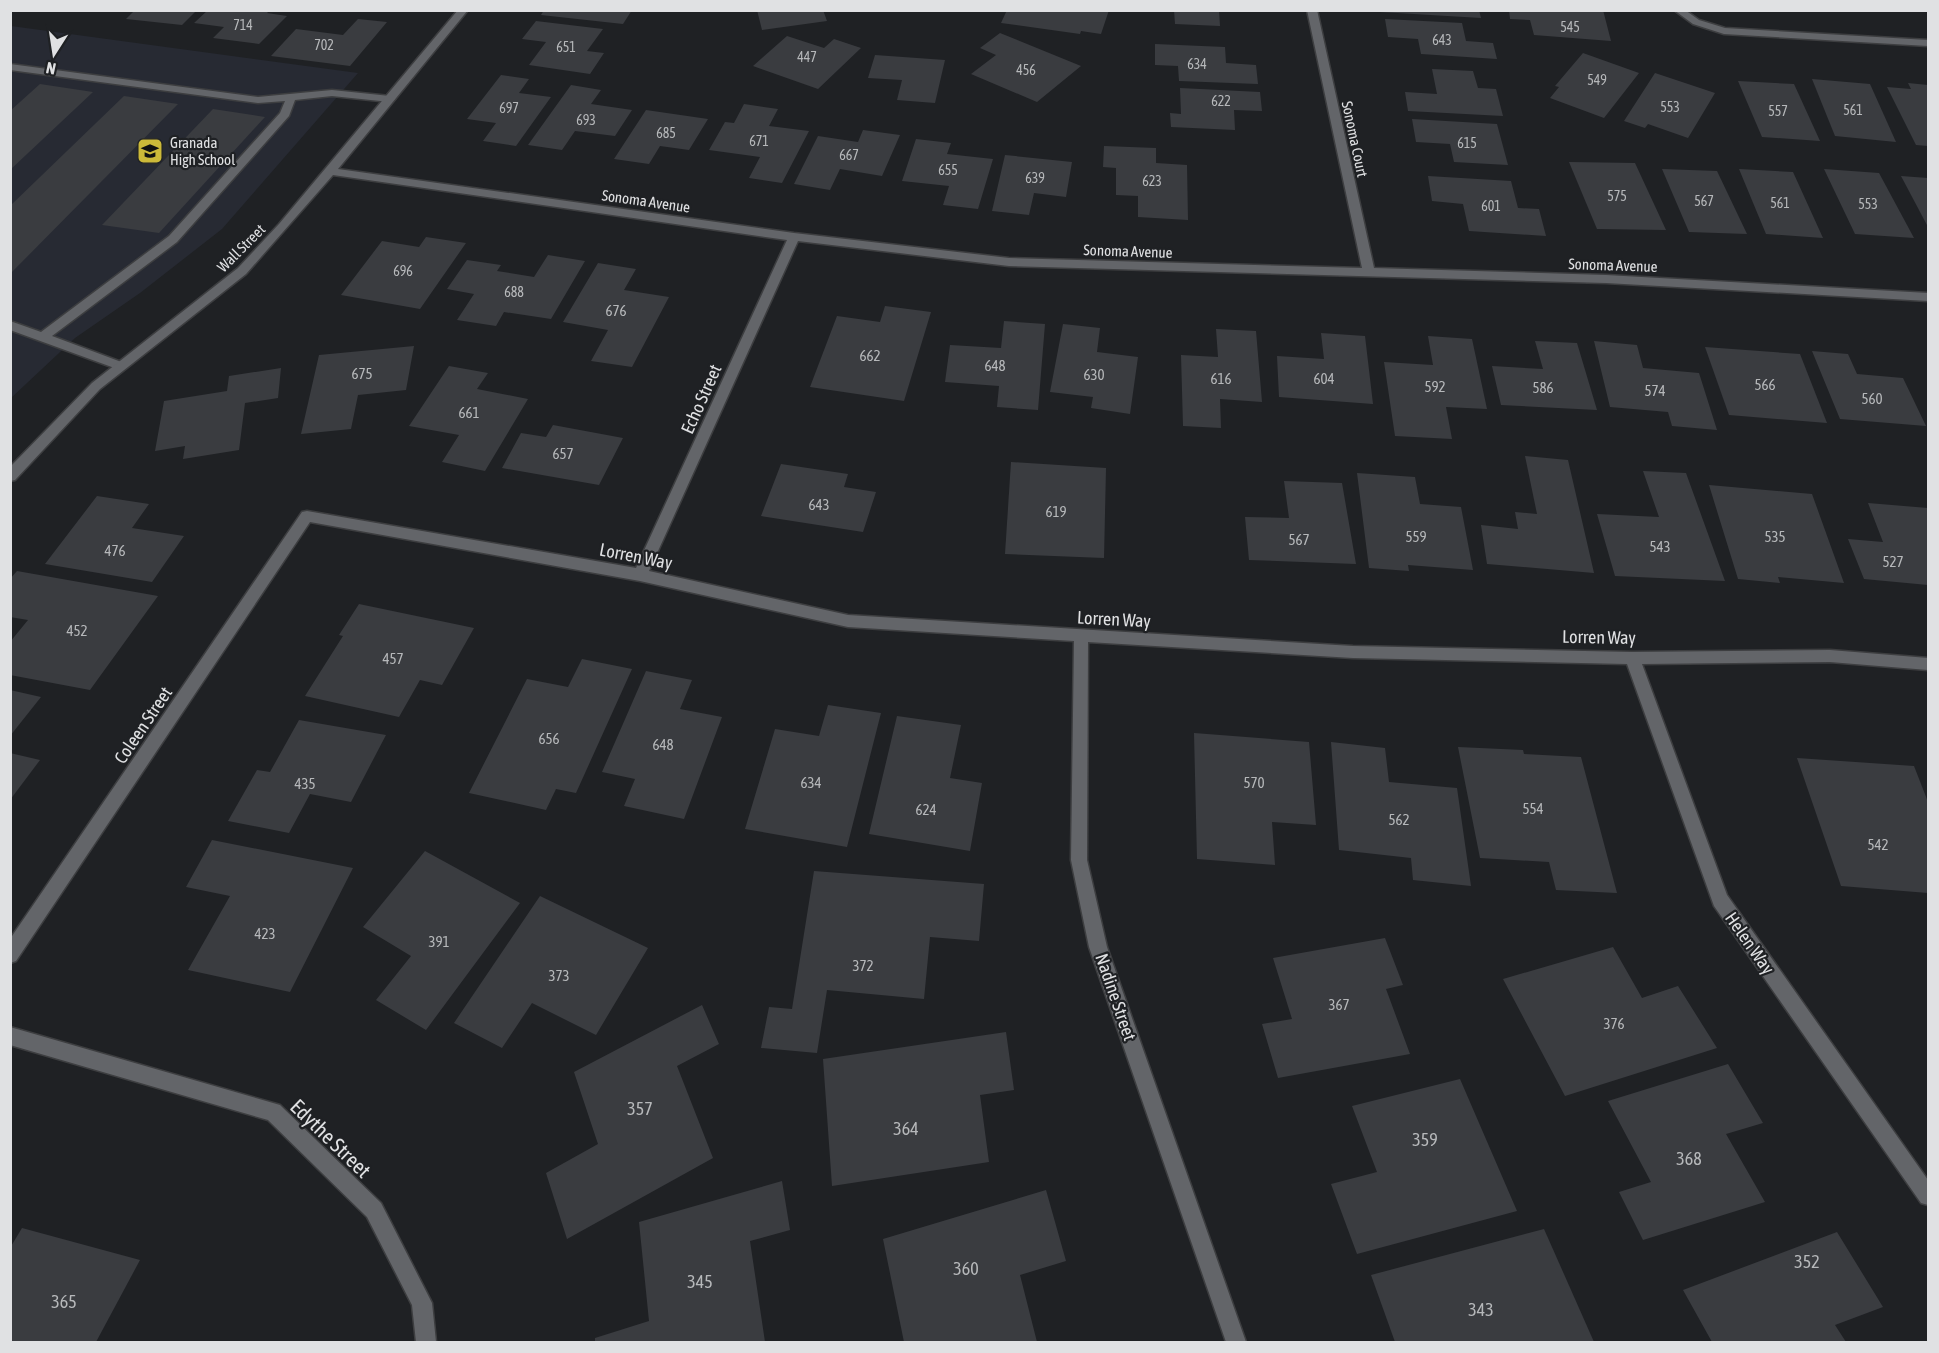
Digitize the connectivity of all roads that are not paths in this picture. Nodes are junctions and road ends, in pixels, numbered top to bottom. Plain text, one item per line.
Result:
1 (464, 10) edge
2 (1312, 10) edge
3 (1678, 10) edge
4 (1929, 43) edge
5 (10, 67) edge
6 (291, 97) junction
7 (390, 99) junction
8 (331, 171) junction
9 (794, 237) junction
10 (1369, 274) junction
11 (1929, 297) edge
12 (10, 325) edge
13 (42, 338) junction
14 (120, 366) junction
15 (10, 476) edge
16 (307, 516) joint
17 (640, 575) junction
18 (1081, 637) junction
19 (1632, 658) junction
20 (1929, 664) edge
21 (10, 955) edge
22 (10, 1036) edge
23 (1929, 1196) edge
24 (426, 1342) edge
25 (1236, 1342) edge

1 - 7 street, Wall Street
2 - 10 street, Sonoma Court
3 - 4 street
5 - 6 street
6 - 7 street
6 - 13 street
7 - 8 street, Wall Street
8 - 9 street, Sonoma Avenue
8 - 14 street, Wall Street
9 - 10 street, Sonoma Avenue
9 - 17 street, Echo Street
10 - 11 street, Sonoma Avenue
12 - 13 street
13 - 14 street
14 - 15 street, Wall Street
16 - 17 street, Lorren Way
16 - 21 street, Coleen Street
17 - 18 street, Lorren Way
18 - 19 street, Lorren Way
18 - 25 street, Nadine Street
19 - 20 street, Lorren Way
19 - 23 street, Helen Way
22 - 24 street, Edythe Street

